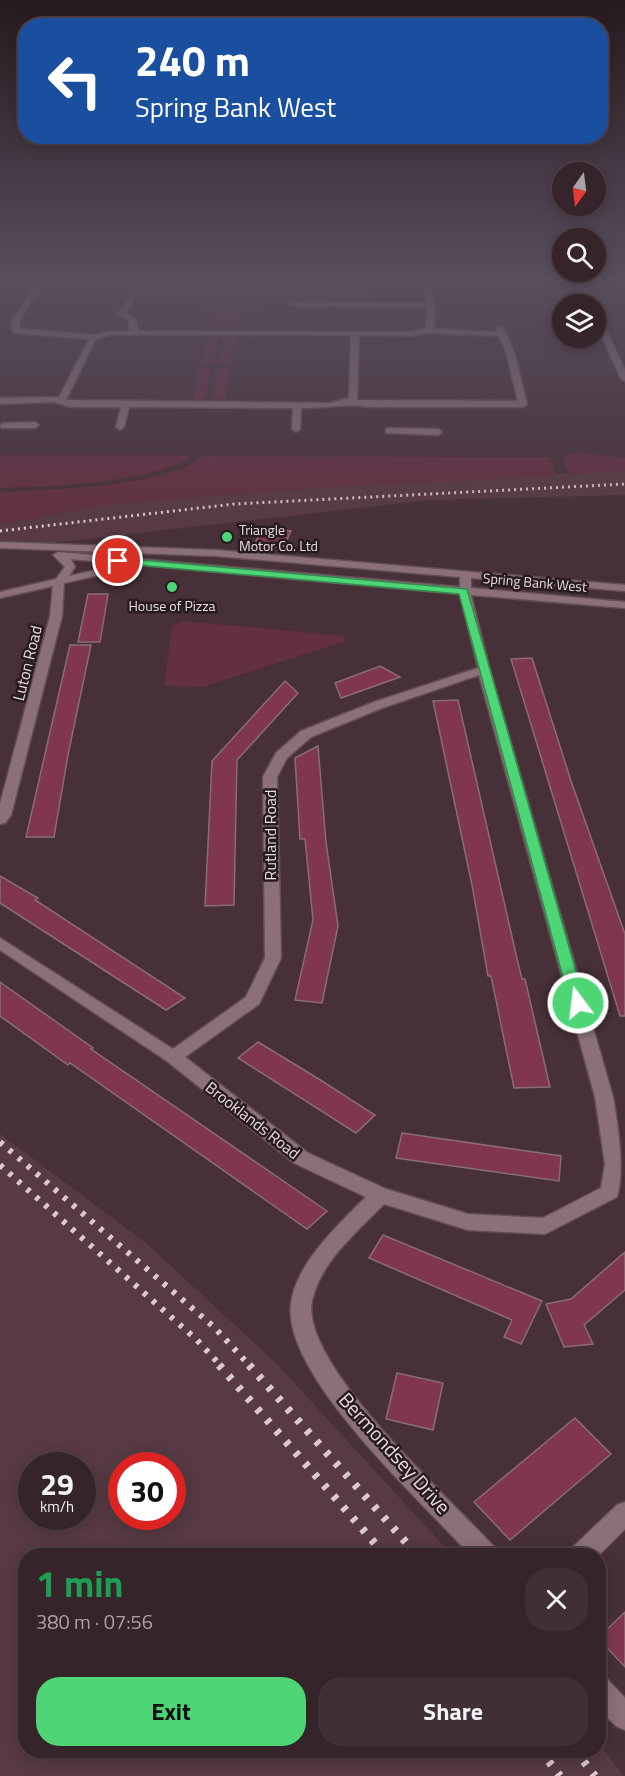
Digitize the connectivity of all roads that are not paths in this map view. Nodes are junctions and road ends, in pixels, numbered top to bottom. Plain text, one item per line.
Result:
1 (80, 360) edge
2 (356, 360) edge
3 (512, 360) edge
4 (616, 360) edge
5 (625, 379) edge
6 (57, 400) junction
7 (0, 401) edge
8 (349, 401) junction
9 (126, 404) junction
10 (297, 405) junction
11 (14, 416) junction
12 (410, 418) junction
13 (36, 425) dead end
14 (120, 427) dead end
15 (296, 429) dead end
16 (389, 431) dead end
17 (438, 432) dead end
18 (0, 545) edge
19 (13, 546) junction
20 (58, 555) junction
21 (138, 563) junction
22 (59, 582) junction
23 (465, 583) junction
24 (625, 588) edge
25 (0, 595) edge
26 (625, 605) edge
27 (484, 670) junction
28 (0, 819) edge
29 (0, 943) edge
30 (173, 1057) junction
31 (380, 1195) junction
32 (625, 1513) edge
33 (480, 1548) edge
34 (588, 1548) edge
35 (606, 1697) edge
36 (625, 1718) edge

1 - 6 street
2 - 8 street
3 - 12 street
4 - 5 street
6 - 9 street
6 - 11 street
7 - 11 street
8 - 10 street
8 - 12 street
9 - 10 street
9 - 14 street
10 - 15 street
11 - 13 street
12 - 16 street
12 - 17 street
18 - 19 street, Spring Bank West
19 - 20 street, Spring Bank West
19 - 23 street, Spring Bank West
20 - 21 street, Spring Bank West
20 - 22 street, Luton Road
21 - 22 street
21 - 23 street, Spring Bank West
22 - 25 street
22 - 28 street, Luton Road
23 - 24 street, Spring Bank West
23 - 26 street, Spring Bank West
23 - 27 street, Brooklands Road
27 - 30 street, Rutland Road
27 - 31 street, Brooklands Road
29 - 30 street, Brooklands Road
30 - 31 street, Brooklands Road
31 - 33 street, Bermondsey Drive
32 - 34 street
35 - 36 street

